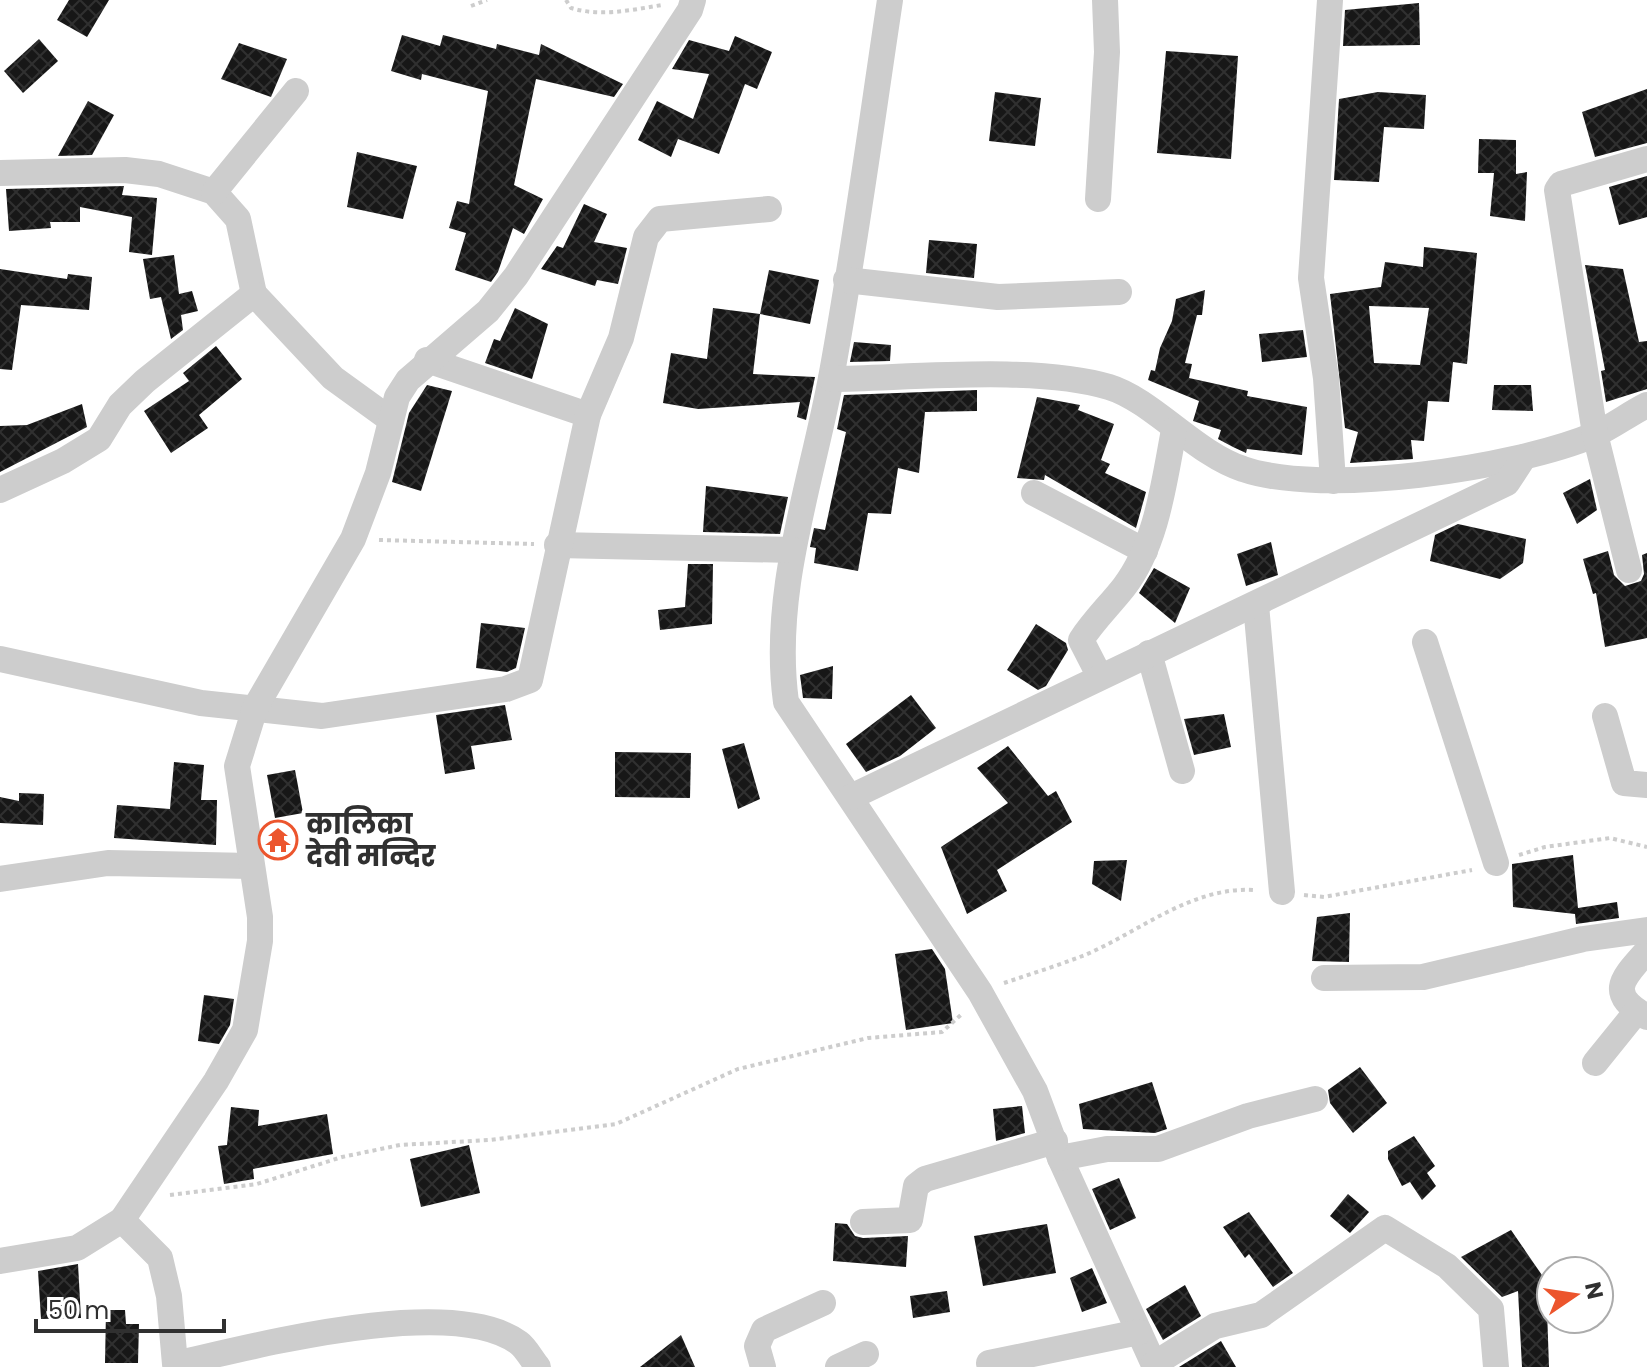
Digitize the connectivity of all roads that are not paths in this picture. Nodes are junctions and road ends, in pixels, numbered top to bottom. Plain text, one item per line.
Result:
1 (693, 0) edge
2 (890, 0) edge
3 (1105, 0) edge
4 (1330, 0) edge
5 (296, 91) dead end
6 (1647, 159) edge
7 (0, 173) edge
8 (214, 192) junction
9 (1098, 199) dead end
10 (769, 209) dead end
11 (846, 280) junction
12 (1119, 292) dead end
13 (254, 294) junction
14 (427, 360) junction
15 (831, 379) junction
16 (1647, 405) edge
17 (588, 415) junction
18 (391, 420) junction
19 (1174, 430) junction
20 (1595, 434) junction
21 (1524, 457) junction
22 (1333, 481) junction
23 (0, 490) edge
24 (1034, 493) dead end
25 (557, 545) junction
26 (793, 550) junction
27 (1145, 551) junction
28 (1629, 570) dead end
29 (1256, 605) junction
30 (1425, 642) dead end
31 (1149, 653) junction
32 (0, 659) edge
33 (1100, 677) junction
34 (255, 708) junction
35 (1605, 716) dead end
36 (1182, 771) dead end
37 (1647, 785) edge
38 (851, 797) junction
39 (1496, 863) road end
40 (251, 866) junction
41 (0, 879) edge
42 (1282, 892) road end
43 (1647, 930) edge
44 (1647, 951) edge
45 (1324, 978) dead end
46 (1642, 1014) edge
47 (1595, 1063) dead end
48 (1315, 1099) dead end
49 (1058, 1150) junction
50 (129, 1210) junction
51 (863, 1222) dead end
52 (0, 1261) edge
53 (823, 1303) dead end
54 (1139, 1332) junction
55 (866, 1354) dead end
56 (989, 1363) dead end
57 (175, 1366) edge
58 (1154, 1366) edge
59 (538, 1367) edge
60 (763, 1367) edge
61 (838, 1367) edge
62 (1496, 1367) edge

1 - 14 street
2 - 11 street
3 - 9 street
4 - 22 street
5 - 8 street
6 - 20 street
7 - 8 street
8 - 13 street
10 - 17 street
11 - 12 street
11 - 15 street
13 - 18 street
13 - 23 street
14 - 17 street
14 - 18 street
15 - 19 street
15 - 26 street
16 - 20 street
17 - 25 street
18 - 34 street
19 - 22 street
19 - 27 street
20 - 21 street
20 - 28 street
21 - 22 street
21 - 29 street
24 - 27 street
25 - 26 street
25 - 34 street
26 - 38 street
27 - 33 street
29 - 31 street
29 - 42 street
30 - 39 street
31 - 33 street
31 - 36 street
32 - 34 street
33 - 38 street
34 - 40 street
35 - 37 street
38 - 49 street
40 - 41 street
40 - 50 street
43 - 45 street
44 - 46 street
46 - 47 street
48 - 49 street
49 - 51 street
49 - 54 street
50 - 52 street
50 - 57 street
53 - 60 street
54 - 56 street
54 - 58 street
55 - 61 street
57 - 59 street
58 - 62 street

